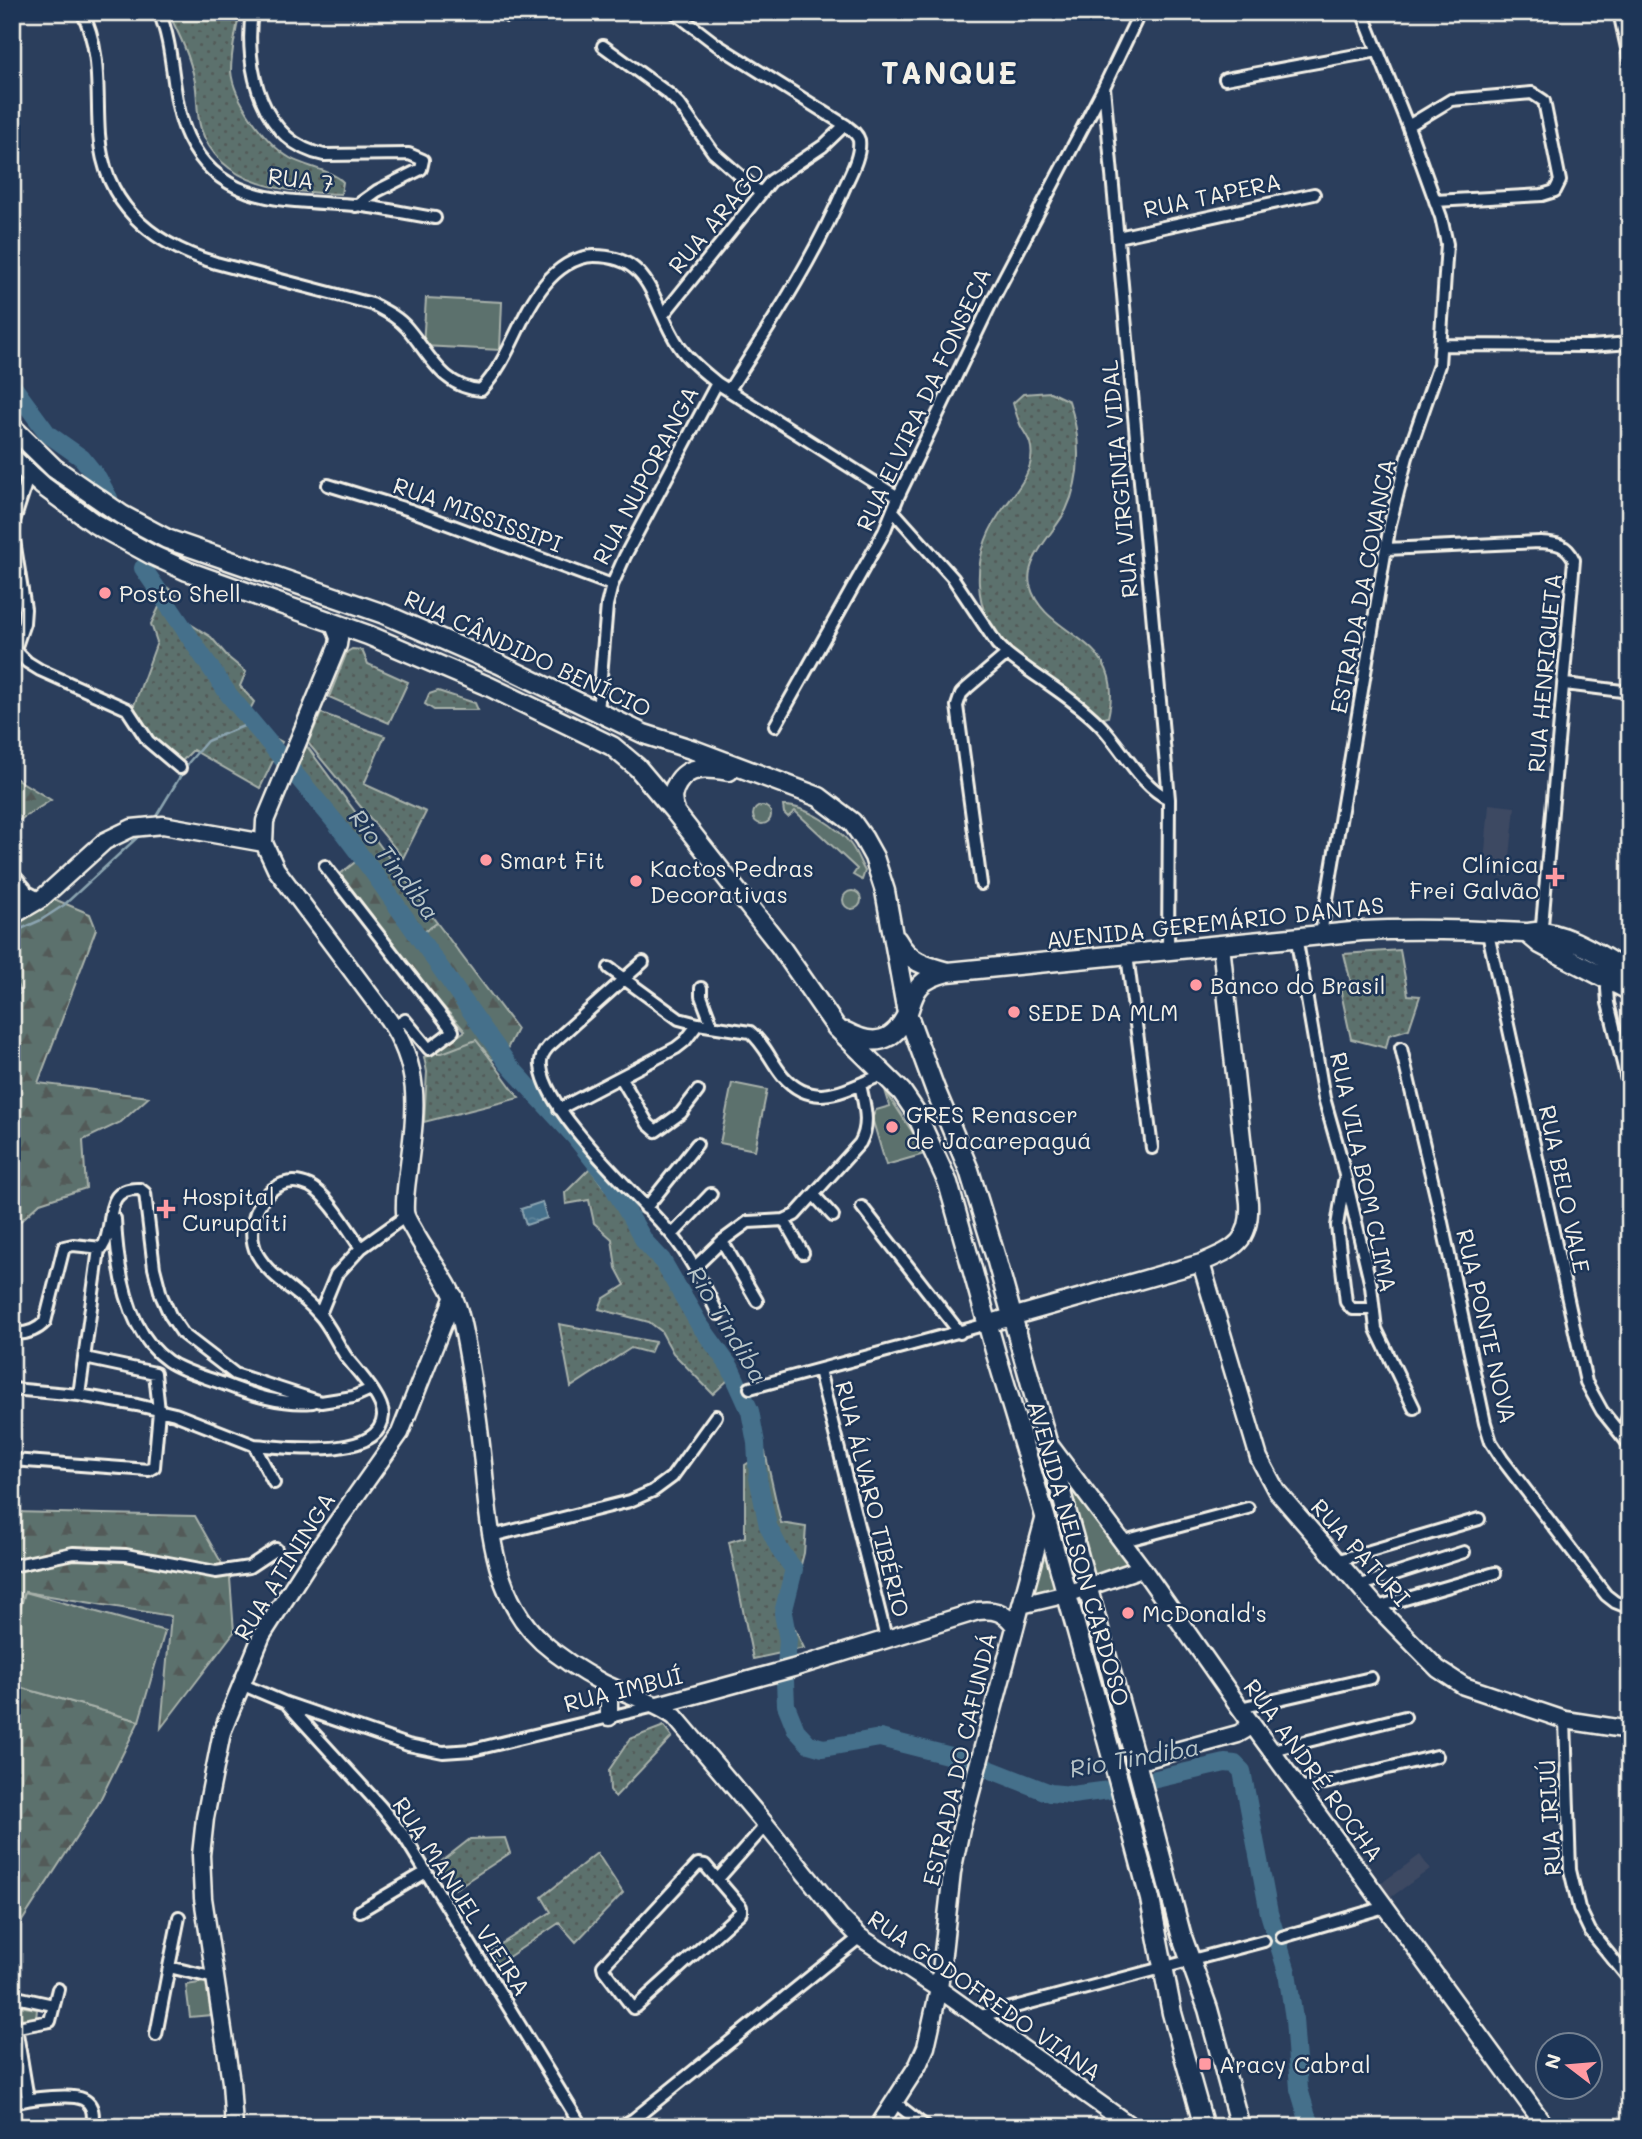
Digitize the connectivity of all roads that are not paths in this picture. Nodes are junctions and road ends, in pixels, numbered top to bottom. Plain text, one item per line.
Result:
1 (82, 12) edge
2 (159, 12) edge
3 (252, 12) edge
4 (674, 12) edge
5 (1362, 12) edge
6 (1619, 12) edge
7 (1137, 13) edge
8 (603, 46) dead end
9 (1377, 51) junction
10 (1630, 62) edge
11 (1224, 79) dead end
12 (1104, 87) junction
13 (845, 125) junction
14 (1408, 126) junction
15 (760, 193) junction
16 (1314, 194) dead end
17 (1435, 201) junction
18 (356, 205) junction
19 (435, 218) dead end
20 (1118, 237) junction
21 (663, 315) junction
22 (1630, 343) edge
23 (1442, 345) junction
24 (717, 383) junction
25 (729, 390) junction
26 (12, 427) edge
27 (12, 458) edge
28 (29, 474) junction
29 (328, 485) dead end
30 (898, 497) junction
31 (893, 511) junction
32 (1386, 549) junction
33 (612, 585) junction
34 (333, 622) junction
35 (359, 632) junction
36 (338, 646) junction
37 (14, 653) edge
38 (1007, 654) junction
39 (1564, 684) junction
40 (1630, 692) edge
41 (598, 712) junction
42 (775, 726) dead end
43 (180, 768) dead end
44 (766, 778) junction
45 (1168, 799) junction
46 (675, 812) junction
47 (264, 843) junction
48 (325, 866) dead end
49 (12, 873) edge
50 (12, 884) edge
51 (981, 884) dead end
52 (12, 894) edge
53 (34, 898) junction
54 (12, 916) edge
55 (893, 929) junction
56 (1487, 929) junction
57 (1321, 934) junction
58 (1296, 936) junction
59 (1536, 936) junction
60 (1221, 944) junction
61 (1168, 951) junction
62 (1127, 955) junction
63 (1607, 959) junction
64 (643, 962) dead end
65 (1630, 965) edge
66 (609, 968) dead end
67 (948, 972) junction
68 (1630, 976) edge
69 (1609, 979) junction
70 (624, 980) junction
71 (701, 988) dead end
72 (1630, 991) edge
73 (907, 1013) junction
74 (698, 1024) junction
75 (712, 1025) junction
76 (836, 1027) junction
77 (396, 1030) junction
78 (1401, 1048) dead end
79 (884, 1074) junction
80 (621, 1078) junction
81 (860, 1084) junction
82 (698, 1091) dead end
83 (1630, 1092) edge
84 (559, 1109) junction
85 (697, 1144) dead end
86 (1152, 1148) dead end
87 (1345, 1179) junction
88 (711, 1194) dead end
89 (814, 1195) junction
90 (114, 1202) junction
91 (862, 1207) dead end
92 (646, 1208) junction
93 (406, 1216) junction
94 (833, 1216) dead end
95 (784, 1220) junction
96 (672, 1235) junction
97 (722, 1241) junction
98 (361, 1248) junction
99 (99, 1249) junction
100 (803, 1253) dead end
101 (1201, 1263) junction
102 (695, 1267) junction
103 (454, 1296) junction
104 (757, 1301) dead end
105 (1372, 1310) junction
106 (320, 1314) junction
107 (718, 1314) dead end
108 (1011, 1317) junction
109 (987, 1324) junction
110 (16, 1333) edge
111 (960, 1333) junction
112 (12, 1346) edge
113 (85, 1358) junction
114 (819, 1370) junction
115 (750, 1388) dead end
116 (12, 1389) edge
117 (371, 1389) junction
118 (79, 1395) junction
119 (321, 1402) junction
120 (1414, 1408) dead end
121 (1630, 1410) edge
122 (159, 1411) junction
123 (716, 1416) dead end
124 (1622, 1436) junction
125 (1046, 1440) junction
126 (254, 1445) junction
127 (1630, 1446) edge
128 (12, 1460) edge
129 (274, 1483) dead end
130 (1248, 1507) dead end
131 (1045, 1516) junction
132 (1479, 1520) dead end
133 (492, 1536) junction
134 (1120, 1542) junction
135 (276, 1549) dead end
136 (1464, 1552) dead end
137 (1336, 1562) junction
138 (12, 1566) edge
139 (1142, 1568) junction
140 (1495, 1573) dead end
141 (1357, 1586) junction
142 (1087, 1587) junction
143 (1067, 1594) junction
144 (1021, 1605) junction
145 (1377, 1607) junction
146 (1630, 1608) edge
147 (1014, 1625) junction
148 (887, 1638) junction
149 (1371, 1678) dead end
150 (603, 1683) junction
151 (241, 1684) junction
152 (286, 1703) junction
153 (658, 1705) junction
154 (1240, 1708) junction
155 (609, 1717) junction
156 (1405, 1717) dead end
157 (1565, 1720) junction
158 (1250, 1722) junction
159 (1630, 1730) edge
160 (1272, 1750) junction
161 (1437, 1756) dead end
162 (1139, 1775) junction
163 (1300, 1789) junction
164 (766, 1825) junction
165 (426, 1872) junction
166 (718, 1879) junction
167 (1385, 1907) junction
168 (360, 1911) dead end
169 (179, 1917) dead end
170 (860, 1937) junction
171 (1282, 1937) dead end
172 (1264, 1941) dead end
173 (1191, 1961) junction
174 (169, 1967) junction
175 (1164, 1969) junction
176 (215, 1978) junction
177 (1630, 1980) edge
178 (58, 1989) dead end
179 (939, 1989) junction
180 (12, 1999) edge
181 (53, 2006) junction
182 (977, 2017) junction
183 (14, 2027) edge
184 (156, 2035) dead end
185 (28, 2099) junction
186 (894, 2102) junction
187 (12, 2104) edge
188 (92, 2127) edge
189 (234, 2127) edge
190 (582, 2127) edge
191 (620, 2127) edge
192 (878, 2127) edge
193 (926, 2127) edge
194 (1132, 2127) edge
195 (1204, 2127) edge
196 (1240, 2127) edge
197 (1546, 2127) edge

1 - 21 street
2 - 18 street, RUA 7
3 - 18 street
4 - 13 street
5 - 9 street, ESTRADA DA COVANCA
6 - 10 street
7 - 12 street
8 - 15 street
9 - 11 street
9 - 14 street, ESTRADA DA COVANCA
12 - 20 street, RUA VIRGINIA VIDAL
12 - 30 street, RUA ELVIRA DA FONSECA
13 - 15 street, RUA ARAGO
13 - 25 street
14 - 17 street, ESTRADA DA COVANCA
14 - 17 street
15 - 21 street, RUA ARAGO
16 - 20 street, RUA TAPERA
17 - 23 street, ESTRADA DA COVANCA
18 - 19 street, RUA 7
20 - 45 street, RUA VIRGINIA VIDAL
21 - 24 street
22 - 23 street
23 - 32 street, ESTRADA DA COVANCA
24 - 25 street
24 - 33 street, RUA NUPORANGA
25 - 30 street
26 - 41 main road, RUA CÂNDIDO BENÍCIO
27 - 28 main road, RUA CÂNDIDO BENÍCIO
28 - 34 main road, RUA CÂNDIDO BENÍCIO
28 - 37 street
29 - 33 street, RUA MISSISSIPI
30 - 31 street, RUA ELVIRA DA FONSECA
31 - 38 street
31 - 42 street, RUA ELVIRA DA FONSECA
32 - 39 street, RUA HENRIQUETA
32 - 57 street, ESTRADA DA COVANCA
33 - 41 street, RUA NUPORANGA
34 - 35 main road, RUA CÂNDIDO BENÍCIO
34 - 36 main road
35 - 36 main road
35 - 46 main road, RUA CÂNDIDO BENÍCIO
36 - 47 main road
37 - 43 street
38 - 45 street
38 - 51 street
39 - 40 street
39 - 59 street, RUA HENRIQUETA
41 - 44 main road, RUA CÂNDIDO BENÍCIO
44 - 46 main road
44 - 55 main road, RUA CÂNDIDO BENÍCIO
45 - 61 street, RUA VIRGINIA VIDAL
46 - 76 main road, RUA CÂNDIDO BENÍCIO
47 - 53 main road
47 - 77 main road
48 - 77 street
49 - 53 street
50 - 53 street
52 - 53 street
53 - 54 main road
55 - 67 main road, AVENIDA GEREMÁRIO DANTAS
55 - 73 main road, RUA CÂNDIDO BENÍCIO
56 - 57 main road, AVENIDA GEREMÁRIO DANTAS
56 - 59 main road, AVENIDA GEREMÁRIO DANTAS
56 - 124 street, RUA BELO VALE
57 - 58 main road, AVENIDA GEREMÁRIO DANTAS
58 - 60 main road, AVENIDA GEREMÁRIO DANTAS
58 - 87 street, RUA VILA BOM CLIMA
59 - 63 main road, AVENIDA GEREMÁRIO DANTAS
59 - 69 main road, AVENIDA GEREMÁRIO DANTAS
60 - 61 main road, AVENIDA GEREMÁRIO DANTAS
60 - 101 main road
61 - 62 main road, AVENIDA GEREMÁRIO DANTAS
62 - 67 main road, AVENIDA GEREMÁRIO DANTAS
62 - 86 street
63 - 65 main road
63 - 68 main road, AVENIDA GEREMÁRIO DANTAS
64 - 70 street
66 - 70 street
67 - 73 main road, AVENIDA GEREMÁRIO DANTAS
68 - 69 main road
69 - 72 main road, AVENIDA GEREMÁRIO DANTAS
69 - 83 street
70 - 74 street
70 - 84 street
71 - 75 street
73 - 76 main road, AVENIDA GEREMÁRIO DANTAS
73 - 108 main road, AVENIDA NELSON CARDOSO
74 - 75 street
74 - 80 street
75 - 81 street
76 - 79 main road, AVENIDA NELSON CARDOSO
77 - 93 main road
78 - 146 street, RUA PONTE NOVA
79 - 81 street
79 - 109 main road, AVENIDA NELSON CARDOSO
80 - 82 street
80 - 84 street
81 - 89 street
84 - 92 street
85 - 92 street
87 - 105 street, RUA VILA BOM CLIMA
87 - 105 street
88 - 96 street
89 - 94 street
89 - 95 street
90 - 99 street
90 - 119 street
90 - 119 street
91 - 111 street
92 - 96 street
93 - 98 street
93 - 103 main road, RUA GODOFREDO VIANA
95 - 97 street
95 - 100 street
96 - 102 street
97 - 102 street
97 - 104 street
98 - 106 street
98 - 106 street
99 - 110 street
99 - 113 street
101 - 108 main road
101 - 137 main road, RUA PATURI
102 - 107 street
103 - 133 main road, RUA GODOFREDO VIANA
103 - 151 main road, RUA ATININGA
105 - 120 street, RUA VILA BOM CLIMA
106 - 117 street
108 - 109 main road
108 - 125 main road, AVENIDA NELSON CARDOSO
109 - 111 street
109 - 131 main road, AVENIDA NELSON CARDOSO
110 - 112 street
111 - 114 street
113 - 118 street
113 - 122 street
114 - 115 street
114 - 148 street, RUA ÁLVARO TIBÉRIO
116 - 118 street
117 - 119 street
117 - 126 street
118 - 122 street
121 - 124 street
122 - 126 street
122 - 128 street
123 - 133 street
124 - 127 street, RUA BELO VALE
125 - 134 main road, RUA ANDRÉ ROCHA
125 - 142 main road, AVENIDA NELSON CARDOSO
126 - 129 street
130 - 134 street
131 - 143 main road, AVENIDA NELSON CARDOSO
131 - 144 main road, ESTRADA DO CAFUNDÁ
132 - 137 street
133 - 150 main road, RUA GODOFREDO VIANA
134 - 139 main road, RUA ANDRÉ ROCHA
135 - 138 street
136 - 141 street
137 - 141 main road, RUA PATURI
139 - 142 main road
139 - 154 main road, RUA ANDRÉ ROCHA
140 - 145 street
141 - 145 main road, RUA PATURI
142 - 143 main road
142 - 162 main road, AVENIDA NELSON CARDOSO
143 - 144 main road
143 - 175 main road, AVENIDA NELSON CARDOSO
144 - 147 main road, ESTRADA DO CAFUNDÁ
145 - 157 main road, RUA PATURI
147 - 148 main road, RUA IMBUÍ
147 - 179 main road, ESTRADA DO CAFUNDÁ
148 - 153 main road, RUA IMBUÍ
149 - 154 street
150 - 153 main road, RUA GODOFREDO VIANA
150 - 155 main road
151 - 152 street, RUA IMBUÍ
151 - 176 main road, RUA ATININGA
152 - 155 street, RUA IMBUÍ
152 - 165 street, RUA MANUEL VIEIRA
153 - 155 street, RUA IMBUÍ
153 - 164 main road, RUA GODOFREDO VIANA
154 - 158 main road, RUA ANDRÉ ROCHA
156 - 160 street
157 - 159 main road, RUA PATURI
157 - 177 street, RUA IRIJÚ
158 - 160 main road, RUA ANDRÉ ROCHA
158 - 162 main road
160 - 163 main road, RUA ANDRÉ ROCHA
161 - 163 street
162 - 173 main road, AVENIDA NELSON CARDOSO
163 - 167 main road, RUA ANDRÉ ROCHA
164 - 166 street
164 - 170 main road, RUA GODOFREDO VIANA
165 - 168 street
165 - 190 street, RUA MANUEL VIEIRA
166 - 166 street
167 - 171 street
167 - 197 main road, RUA ANDRÉ ROCHA
169 - 174 street
170 - 179 main road, RUA GODOFREDO VIANA
170 - 191 street
172 - 173 street
173 - 175 street
173 - 196 main road, AVENIDA NELSON CARDOSO
174 - 176 street
174 - 184 street
175 - 182 street
175 - 195 main road, AVENIDA NELSON CARDOSO
176 - 189 main road, RUA ATININGA
178 - 181 street
179 - 182 main road, RUA GODOFREDO VIANA
179 - 186 main road, ESTRADA DO CAFUNDÁ
180 - 181 street
181 - 183 street
182 - 194 main road, RUA GODOFREDO VIANA
183 - 185 street
185 - 187 street
185 - 188 street
186 - 192 main road, ESTRADA DO CAFUNDÁ
186 - 193 street

